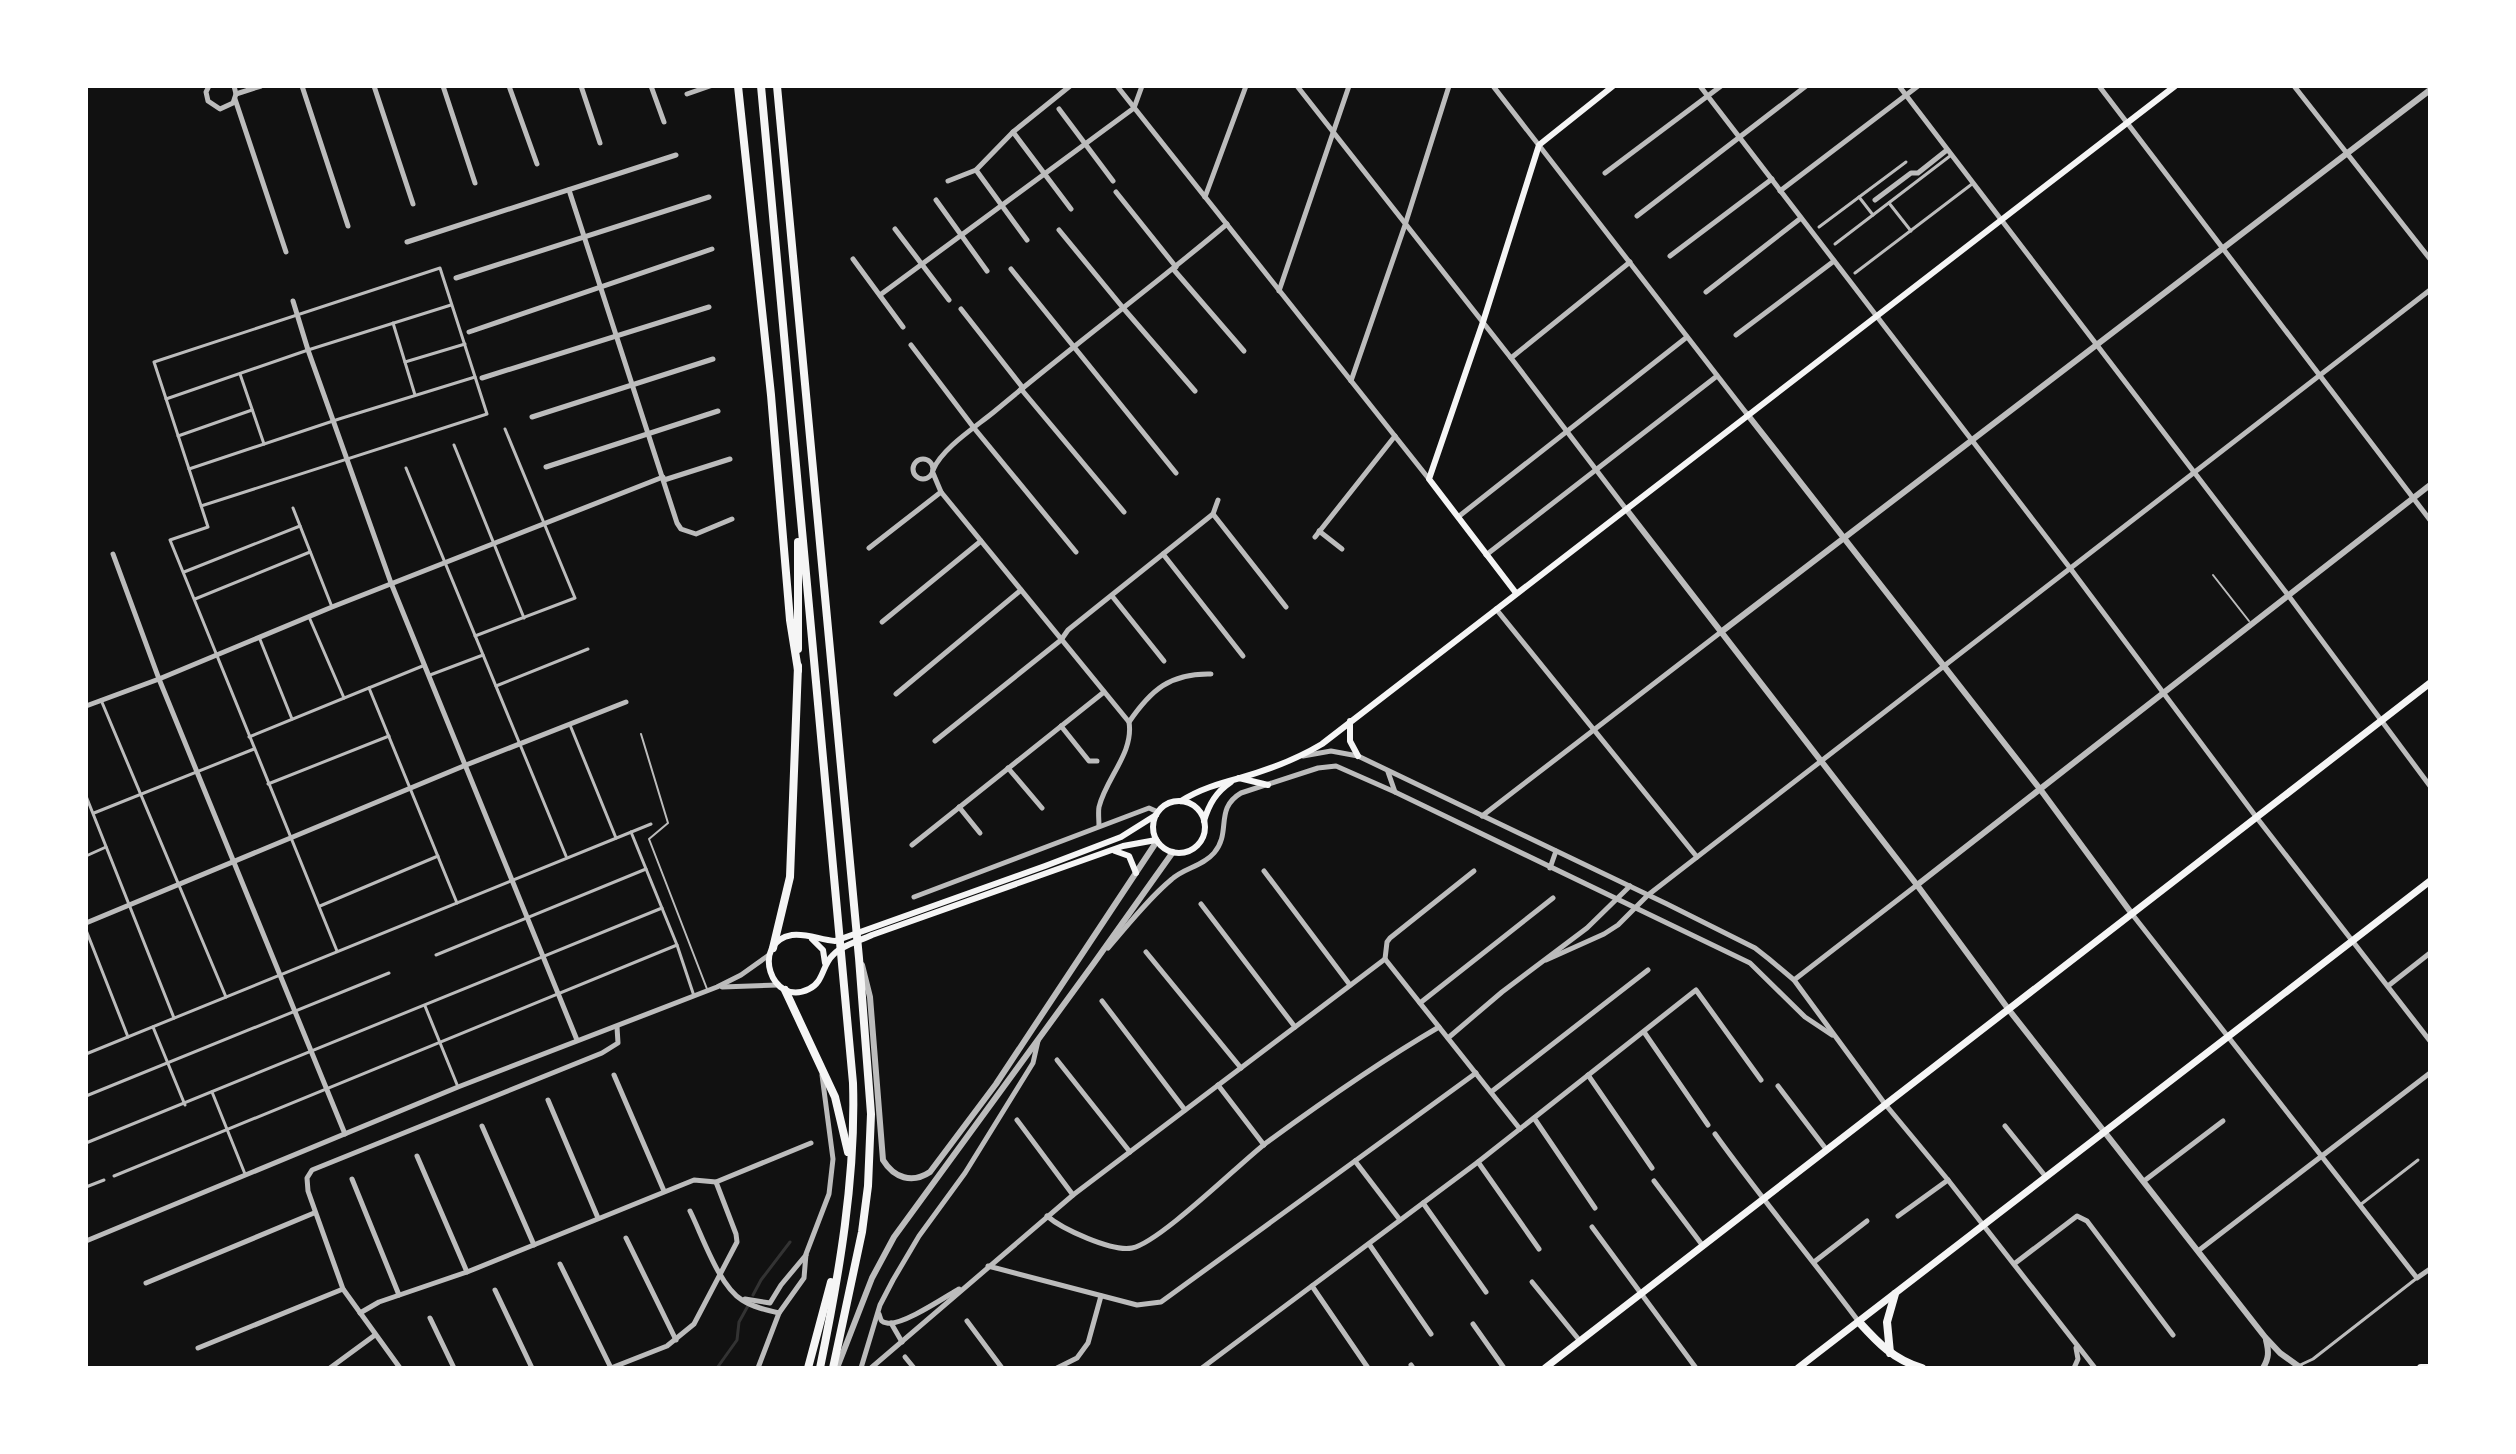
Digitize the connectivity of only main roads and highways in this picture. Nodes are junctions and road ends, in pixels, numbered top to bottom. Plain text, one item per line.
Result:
1 (738, 86) edge
2 (761, 86) edge
3 (777, 86) edge
4 (1613, 86) edge
5 (2175, 86) edge
6 (800, 513) junction
7 (1516, 593) junction
8 (798, 670) junction
9 (2430, 683) edge
10 (1350, 721) junction
11 (1358, 756) road end
12 (1238, 779) junction
13 (1268, 785) road end
14 (1181, 801) junction
15 (1157, 814) junction
16 (1204, 821) junction
17 (1157, 840) junction
18 (1107, 851) junction
19 (1136, 873) road end
20 (2430, 881) edge
21 (809, 937) junction
22 (771, 951) junction
23 (826, 968) junction
24 (781, 987) junction
25 (850, 1179) junction
26 (842, 1243) junction
27 (1895, 1294) junction
28 (1859, 1322) junction
29 (1890, 1353) junction
30 (808, 1368) edge
31 (820, 1368) edge
32 (835, 1368) edge
33 (1545, 1368) edge
34 (1798, 1368) edge
35 (1922, 1368) edge
36 (2421, 1368) edge
37 (2430, 1368) edge

1 - 8 highway
2 - 6 highway
3 - 32 highway
4 - 7 main road
5 - 7 main road
6 - 8 highway
6 - 25 highway
7 - 10 main road
8 - 22 highway
9 - 33 main road
10 - 11 main road
10 - 12 main road
12 - 13 main road
12 - 14 main road
12 - 16 main road
14 - 15 main road
14 - 16 main road
15 - 17 main road
15 - 21 main road
16 - 17 main road
17 - 18 main road
18 - 19 main road
18 - 23 main road
20 - 27 main road
21 - 22 main road
21 - 23 main road
22 - 24 main road
23 - 24 main road
24 - 25 highway
25 - 26 highway
26 - 30 highway
26 - 31 highway
27 - 28 main road
27 - 29 highway
28 - 29 highway
28 - 34 main road
29 - 35 highway
36 - 37 highway

